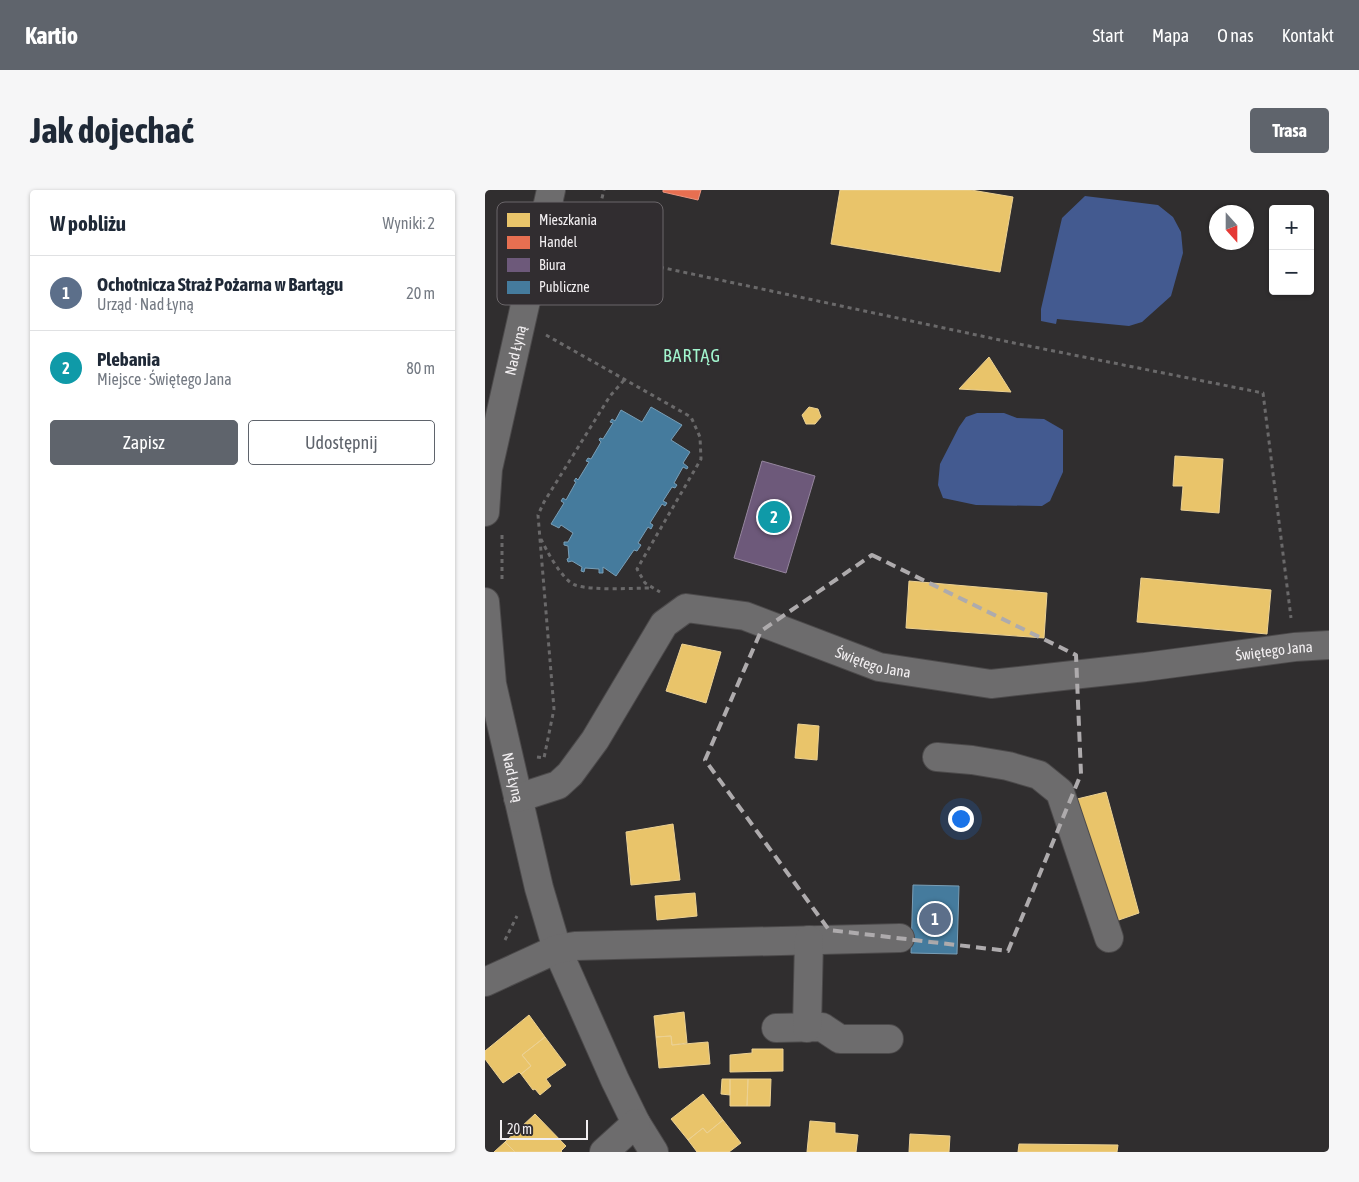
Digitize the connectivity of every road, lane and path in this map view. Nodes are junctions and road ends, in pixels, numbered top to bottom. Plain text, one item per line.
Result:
1 (663, 268) edge
2 (524, 305) edge
3 (521, 320) junction
4 (625, 379) junction
5 (485, 512) edge
6 (502, 533) dead end
7 (540, 534) junction
8 (653, 588) junction
9 (494, 594) edge
10 (689, 608) junction
11 (1329, 645) edge
12 (1295, 647) junction
13 (532, 756) dead end
14 (937, 757) dead end
15 (518, 798) junction
16 (518, 911) dead end
17 (900, 938) dead end
18 (1109, 938) dead end
19 (809, 940) junction
20 (504, 942) dead end
21 (557, 949) junction
22 (485, 982) edge
23 (776, 1028) dead end
24 (807, 1028) junction
25 (889, 1039) dead end
26 (636, 1123) junction
27 (604, 1152) edge
28 (654, 1152) edge

1 - 12 path
2 - 3 street, Nad Łyną
3 - 4 path
3 - 5 street, Nad Łyną
4 - 7 path
4 - 8 path
6 - 9 path
7 - 8 path
7 - 13 path
8 - 10 path
9 - 15 street, Nad Łyną
10 - 12 street, Świętego Jana
10 - 15 street
11 - 12 street, Świętego Jana
14 - 18 street
15 - 21 street, Nad Łyną
16 - 20 path
17 - 19 street
19 - 21 street
19 - 24 street
21 - 22 street
21 - 26 street, Nad Łyną
23 - 24 street
24 - 25 street
26 - 27 street
26 - 28 street, Nad Łyną

